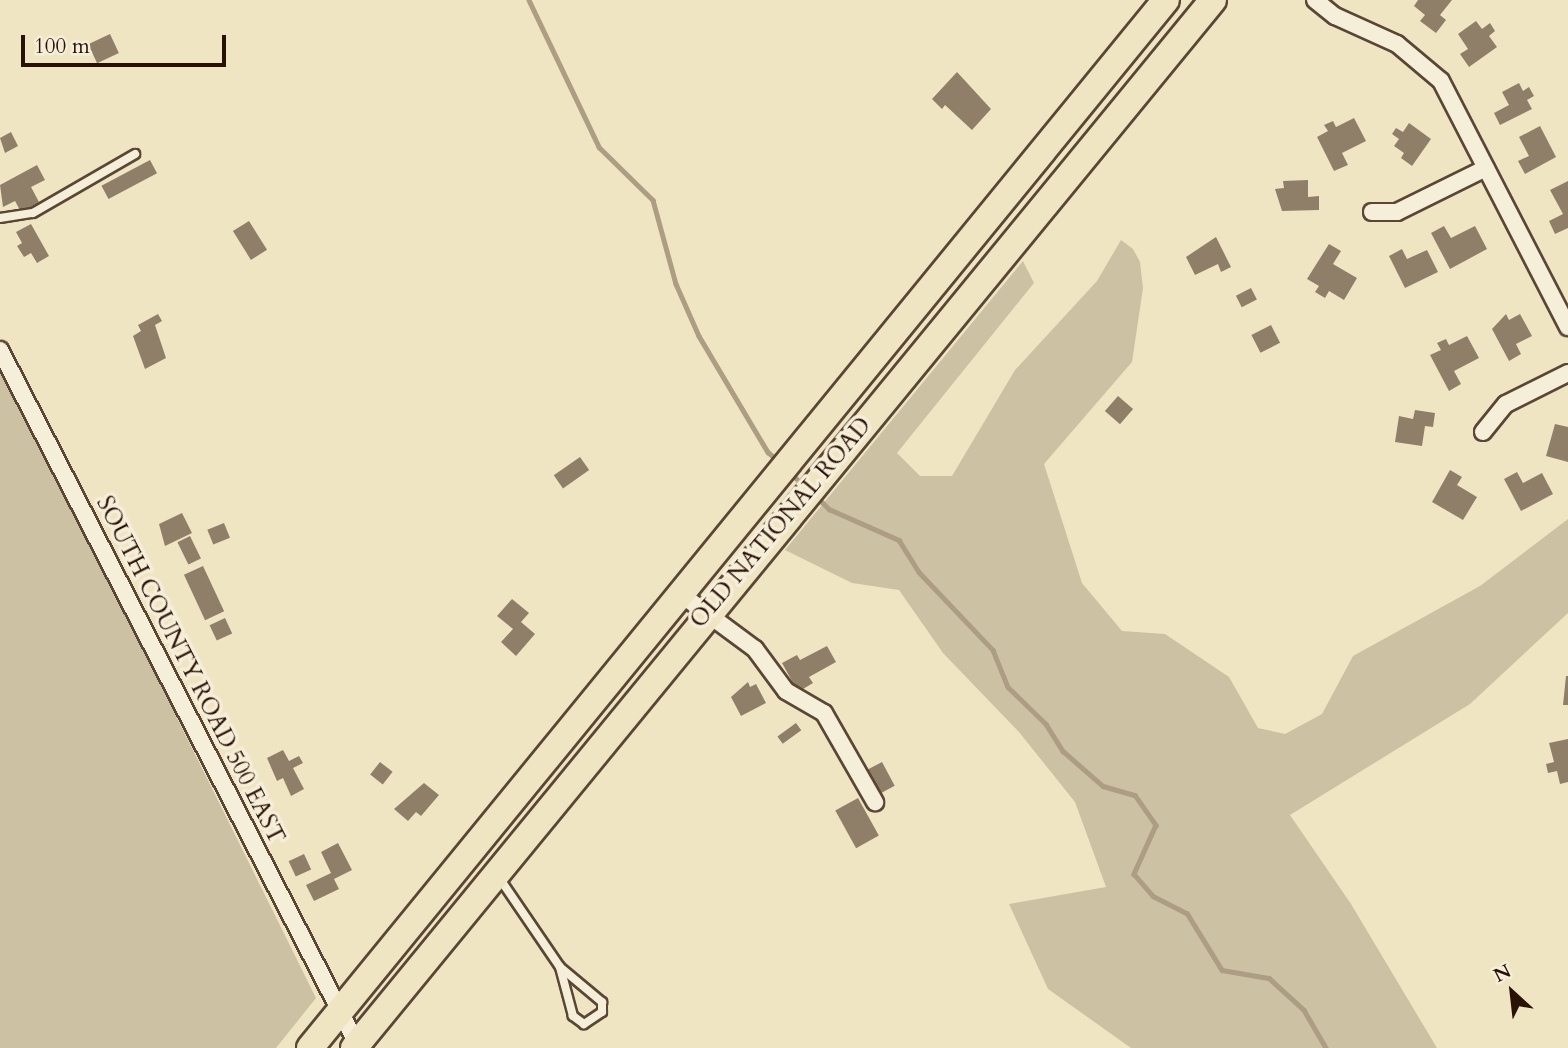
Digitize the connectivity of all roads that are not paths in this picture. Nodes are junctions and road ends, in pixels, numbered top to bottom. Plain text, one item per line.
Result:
1 (1167, 0) edge
2 (1213, 0) edge
3 (1315, 0) edge
4 (135, 154) dead end
5 (1486, 168) junction
6 (1371, 212) dead end
7 (0, 218) edge
8 (1568, 327) edge
9 (0, 351) edge
10 (1568, 373) edge
11 (1483, 432) dead end
12 (682, 595) junction
13 (708, 612) junction
14 (875, 802) dead end
15 (496, 873) junction
16 (559, 967) junction
17 (340, 1011) junction
18 (355, 1046) edge
19 (310, 1048) edge

1 - 12 main road, OLD NATIONAL ROAD
2 - 13 main road, OLD NATIONAL ROAD
3 - 5 street
4 - 7 lane
5 - 6 street
5 - 8 street
9 - 17 street, SOUTH COUNTY ROAD 500 EAST
10 - 11 street
12 - 13 street
12 - 17 main road, OLD NATIONAL ROAD
13 - 14 street
13 - 15 main road, OLD NATIONAL ROAD
15 - 16 lane
15 - 18 main road, OLD NATIONAL ROAD
16 - 16 lane
17 - 18 street, SOUTH COUNTY ROAD 500 EAST
17 - 19 main road, OLD NATIONAL ROAD

